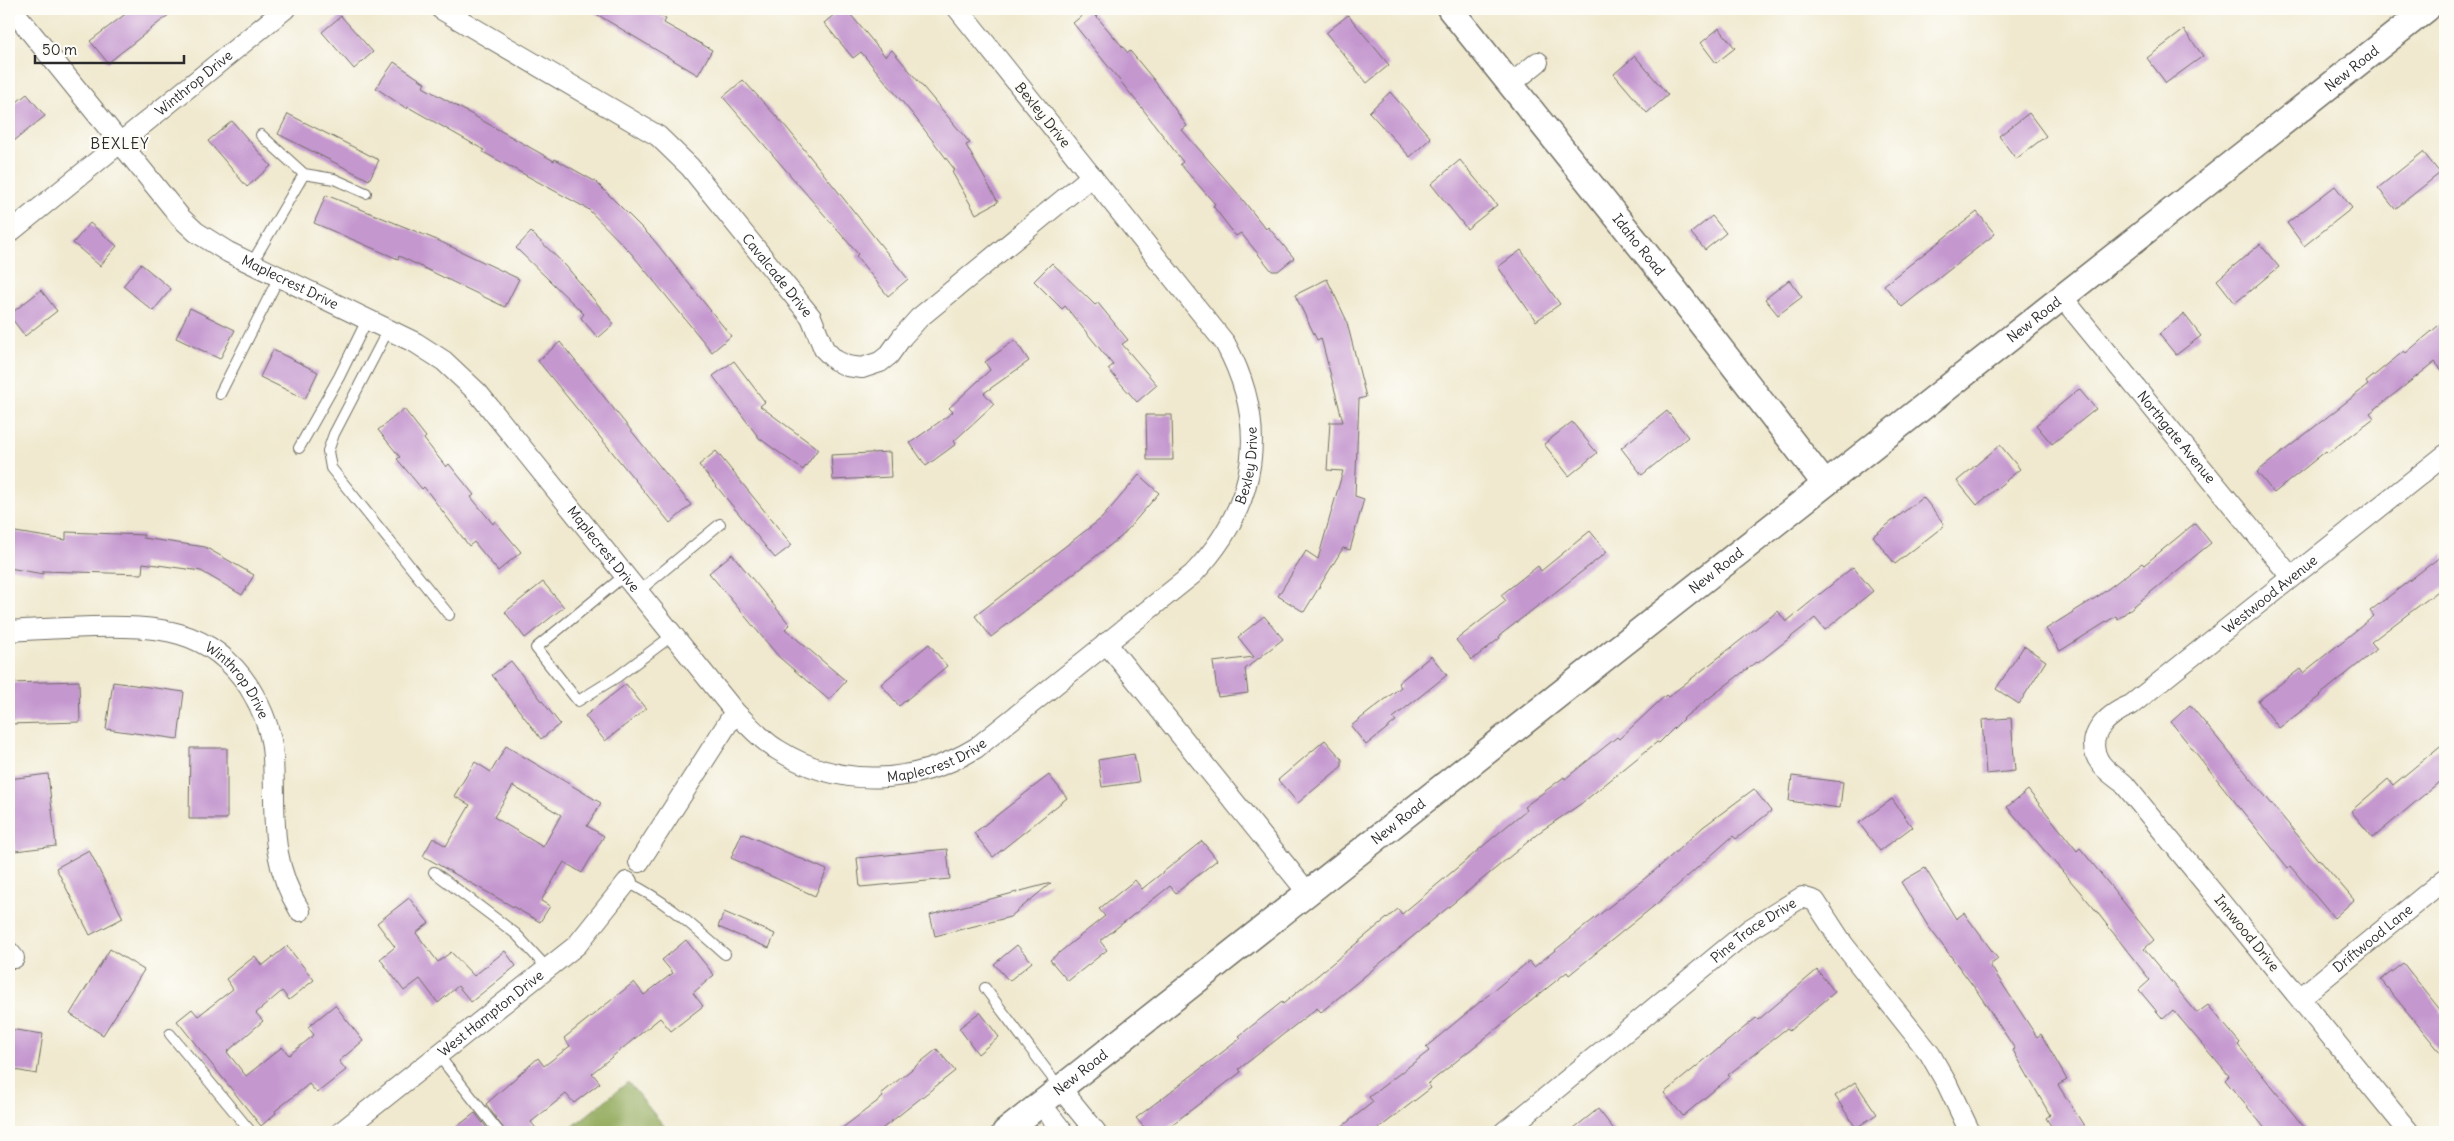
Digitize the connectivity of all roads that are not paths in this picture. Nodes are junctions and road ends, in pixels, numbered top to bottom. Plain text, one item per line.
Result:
1 (12, 9) edge
2 (285, 9) edge
3 (442, 9) edge
4 (958, 9) edge
5 (1450, 9) edge
6 (2427, 9) edge
7 (1538, 62) dead end
8 (1510, 85) junction
9 (261, 135) dead end
10 (120, 143) junction
11 (304, 174) junction
12 (1092, 176) junction
13 (366, 193) dead end
14 (9, 233) edge
15 (252, 264) junction
16 (279, 277) junction
17 (2062, 298) junction
18 (367, 320) junction
19 (388, 330) junction
20 (220, 394) dead end
21 (300, 448) dead end
22 (2445, 455) edge
23 (1824, 484) junction
24 (720, 524) dead end
25 (625, 575) junction
26 (2291, 577) junction
27 (638, 592) junction
28 (449, 615) dead end
29 (9, 631) edge
30 (673, 634) junction
31 (1106, 643) junction
32 (735, 712) junction
33 (2097, 732) joint
34 (639, 862) dead end
35 (434, 872) dead end
36 (2445, 879) edge
37 (627, 882) joint
38 (1308, 893) junction
39 (300, 911) dead end
40 (726, 954) dead end
41 (547, 968) junction
42 (985, 988) dead end
43 (2300, 998) junction
44 (170, 1034) dead end
45 (438, 1055) junction
46 (1061, 1089) junction
47 (1041, 1104) junction
48 (251, 1132) edge
49 (340, 1132) edge
50 (499, 1132) edge
51 (1005, 1132) edge
52 (1063, 1132) edge
53 (1096, 1132) edge
54 (1504, 1132) edge
55 (1970, 1132) edge
56 (2408, 1132) edge

1 - 10 street, Maplecrest Drive
2 - 10 street, Winthrop Drive
3 - 12 street, Cavalcade Drive
4 - 12 street, Bexley Drive
5 - 8 street, Idaho Road
6 - 17 street, New Road
7 - 8 street
8 - 23 street, Idaho Road
9 - 11 lane
10 - 14 street, Winthrop Drive
10 - 15 street, Maplecrest Drive
11 - 13 lane
11 - 15 lane
12 - 31 street, Bexley Drive
15 - 16 street, Maplecrest Drive
16 - 18 street, Maplecrest Drive
16 - 20 lane
17 - 23 street, New Road
17 - 26 street, Northgate Avenue
18 - 19 street, Maplecrest Drive
18 - 21 lane
19 - 25 street, Maplecrest Drive
19 - 28 lane
22 - 26 street, Westwood Avenue
23 - 38 street, New Road
24 - 27 lane
25 - 27 street, Maplecrest Drive
25 - 30 lane
26 - 33 street, Westwood Avenue
27 - 30 street, Maplecrest Drive
29 - 39 street, Winthrop Drive
30 - 32 street, Maplecrest Drive
31 - 32 street, Maplecrest Drive
31 - 38 street
32 - 34 street
33 - 43 street, Innwood Drive
35 - 41 lane
36 - 43 street, Driftwood Lane
37 - 40 lane
37 - 41 street, West Hampton Drive
38 - 46 street, New Road
41 - 45 street, West Hampton Drive
42 - 46 lane
43 - 56 street, Innwood Drive
44 - 48 lane
45 - 49 street, West Hampton Drive
45 - 50 lane
46 - 47 street, New Road
46 - 53 street
47 - 51 street, New Road
47 - 52 street
54 - 55 street, Pine Trace Drive

